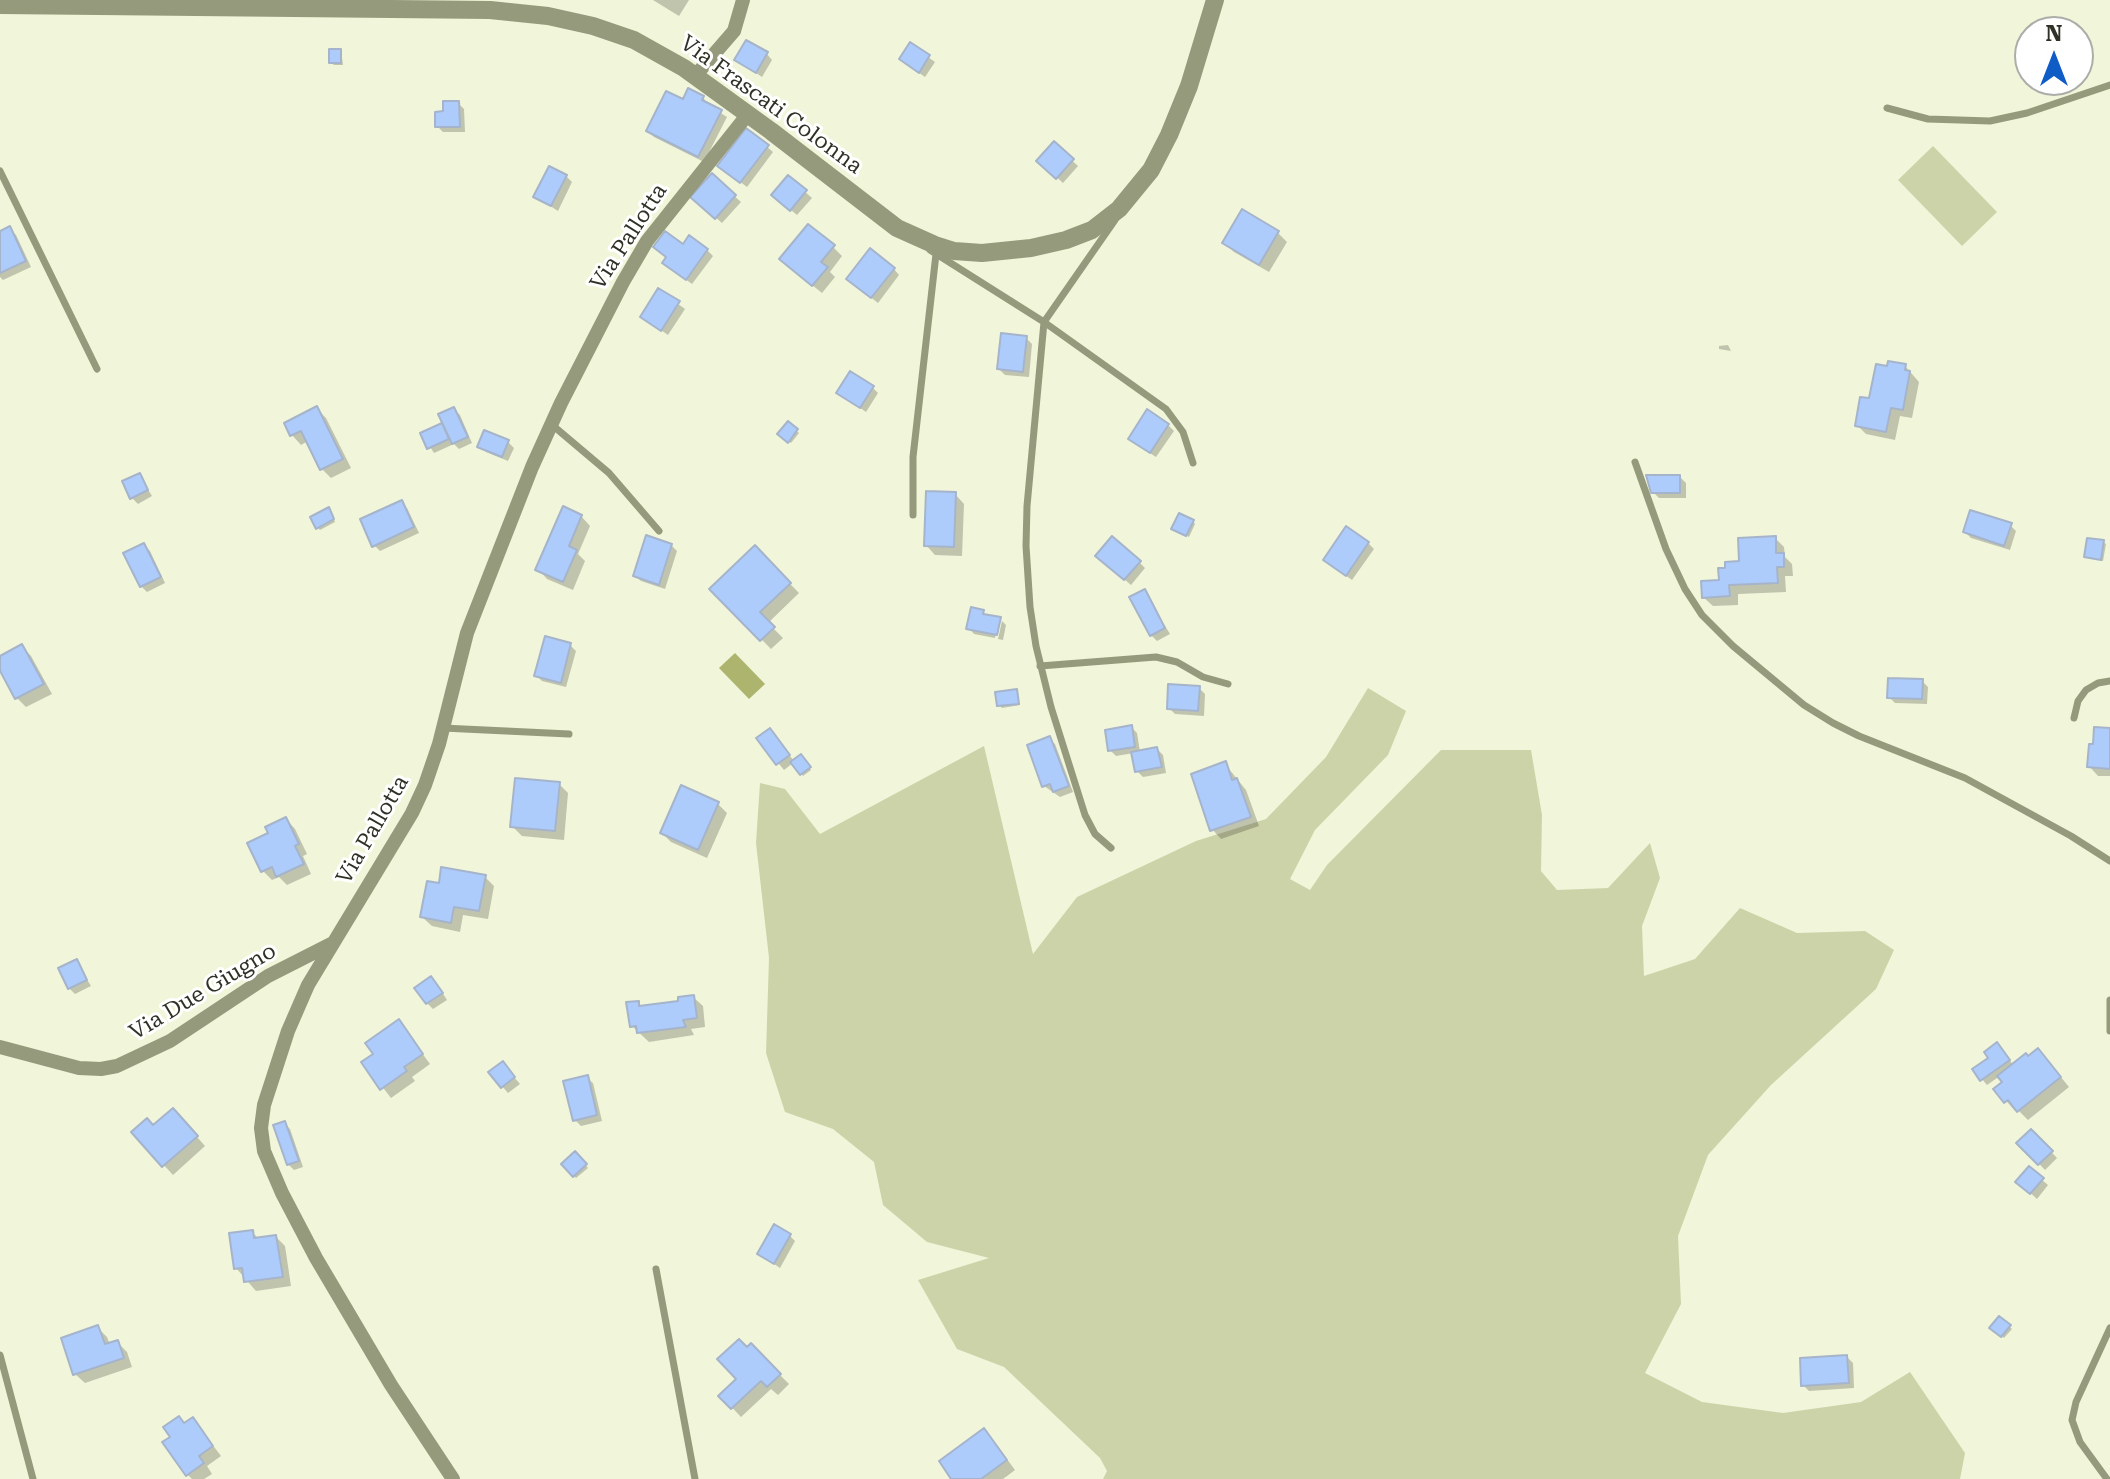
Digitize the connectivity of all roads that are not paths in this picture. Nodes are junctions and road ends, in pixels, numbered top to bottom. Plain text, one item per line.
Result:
1 (743, 0) edge
2 (1215, 0) edge
3 (0, 5) edge
4 (695, 76) junction
5 (2110, 85) edge
6 (1887, 108) dead end
7 (748, 114) junction
8 (1151, 170) junction
9 (0, 171) edge
10 (892, 224) junction
11 (936, 254) junction
12 (1044, 322) junction
13 (97, 369) dead end
14 (551, 424) junction
15 (1635, 462) dead end
16 (1193, 463) dead end
17 (913, 515) dead end
18 (659, 531) dead end
19 (1040, 666) junction
20 (2110, 681) edge
21 (1228, 684) dead end
22 (2074, 718) dead end
23 (443, 728) junction
24 (569, 734) dead end
25 (1111, 848) dead end
26 (2110, 861) edge
27 (333, 943) junction
28 (2110, 1000) edge
29 (2110, 1031) edge
30 (0, 1047) edge
31 (656, 1269) dead end
32 (2110, 1328) edge
33 (0, 1355) edge
34 (33, 1479) edge
35 (453, 1479) edge
36 (695, 1479) edge
37 (2107, 1479) edge

1 - 4 street
2 - 8 street, Via Frascati Colonna
3 - 4 street, Via Frascati Colonna
4 - 7 street, Via Frascati Colonna
5 - 6 lane
7 - 10 street, Via Frascati Colonna
7 - 14 street, Via Pallotta
8 - 10 street, Via Frascati Colonna
8 - 12 lane
9 - 13 lane
10 - 11 lane
11 - 12 lane
11 - 17 lane
12 - 16 lane
12 - 19 lane
14 - 18 lane
14 - 23 street, Via Pallotta
15 - 26 lane
19 - 21 lane
19 - 25 lane
20 - 22 lane
23 - 24 lane
23 - 27 street, Via Pallotta
27 - 30 street, Via Due Giugno
27 - 35 street, Via Pallotta
28 - 29 lane
31 - 36 lane
32 - 37 lane
33 - 34 lane

